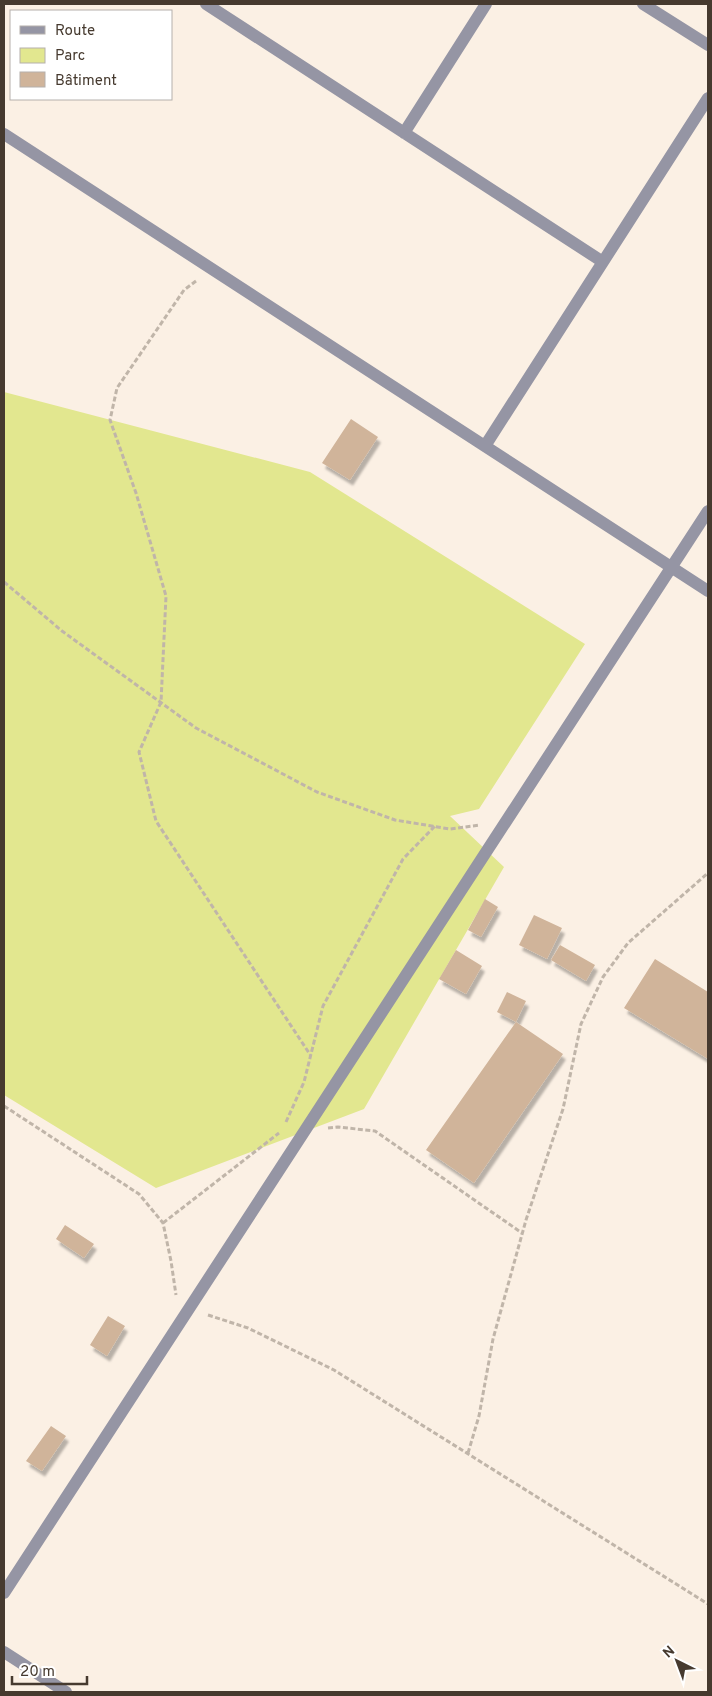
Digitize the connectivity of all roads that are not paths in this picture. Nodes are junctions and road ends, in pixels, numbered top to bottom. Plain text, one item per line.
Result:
1 (206, 4) edge
2 (486, 4) edge
3 (643, 4) edge
4 (708, 45) edge
5 (708, 98) edge
6 (404, 133) junction
7 (4, 134) edge
8 (603, 262) junction
9 (485, 446) junction
10 (708, 511) edge
11 (672, 567) junction
12 (708, 591) edge
13 (4, 1593) edge
14 (4, 1652) edge
15 (66, 1692) edge

1 - 6 street
2 - 6 street
3 - 4 street
5 - 8 street
6 - 8 street
7 - 9 street
8 - 9 street
9 - 11 street
10 - 11 street
11 - 12 street
11 - 13 street
14 - 15 street

